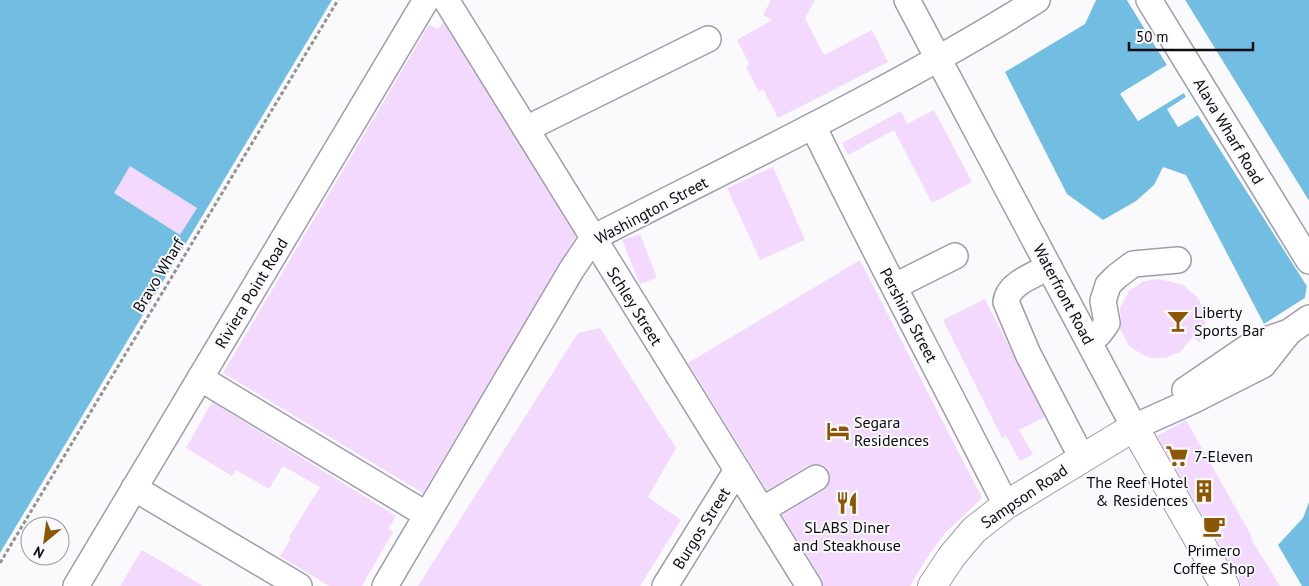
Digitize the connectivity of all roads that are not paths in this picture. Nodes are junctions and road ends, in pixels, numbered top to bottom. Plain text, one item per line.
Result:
1 (446, 0) edge
2 (907, 0) edge
3 (1037, 0) edge
4 (1149, 0) edge
5 (419, 2) edge
6 (708, 39) dead end
7 (938, 59) junction
8 (812, 126) junction
9 (526, 129) junction
10 (593, 238) junction
11 (955, 256) dead end
12 (1178, 260) dead end
13 (1309, 261) edge
14 (1049, 267) junction
15 (895, 286) junction
16 (1299, 325) edge
17 (1088, 341) junction
18 (200, 378) junction
19 (1136, 426) junction
20 (1082, 458) junction
21 (737, 470) junction
22 (816, 478) dead end
23 (134, 488) junction
24 (1006, 505) junction
25 (762, 510) junction
26 (428, 515) junction
27 (76, 586) edge
28 (299, 586) edge
29 (385, 586) edge
30 (666, 586) edge
31 (809, 586) edge
32 (932, 586) edge
33 (1225, 586) edge

1 - 9 street, Schley Street
2 - 7 street, Waterfront Road
3 - 7 street, Washington Street
4 - 13 street, Alava Wharf Road
5 - 18 street, Riviera Point Road
6 - 9 street
7 - 8 street, Washington Street
7 - 14 street, Waterfront Road
8 - 10 street, Washington Street
8 - 15 street, Pershing Street
9 - 10 street, Schley Street
10 - 21 street, Schley Street
10 - 26 street, Washington Street
11 - 15 street
12 - 17 street
14 - 17 street, Waterfront Road
14 - 20 street
15 - 24 street, Pershing Street
16 - 19 street
17 - 19 street, Waterfront Road
18 - 23 street, Riviera Point Road
18 - 26 street
19 - 20 main road, Sampson Road
19 - 33 main road, Waterfront Road
20 - 24 main road, Sampson Road
21 - 25 street, Schley Street
21 - 30 street, Burgos Street
22 - 25 street
23 - 27 street, Riviera Point Road
23 - 28 street
24 - 32 main road, Sampson Road
25 - 31 street, Schley Street
26 - 29 street, Washington Street

